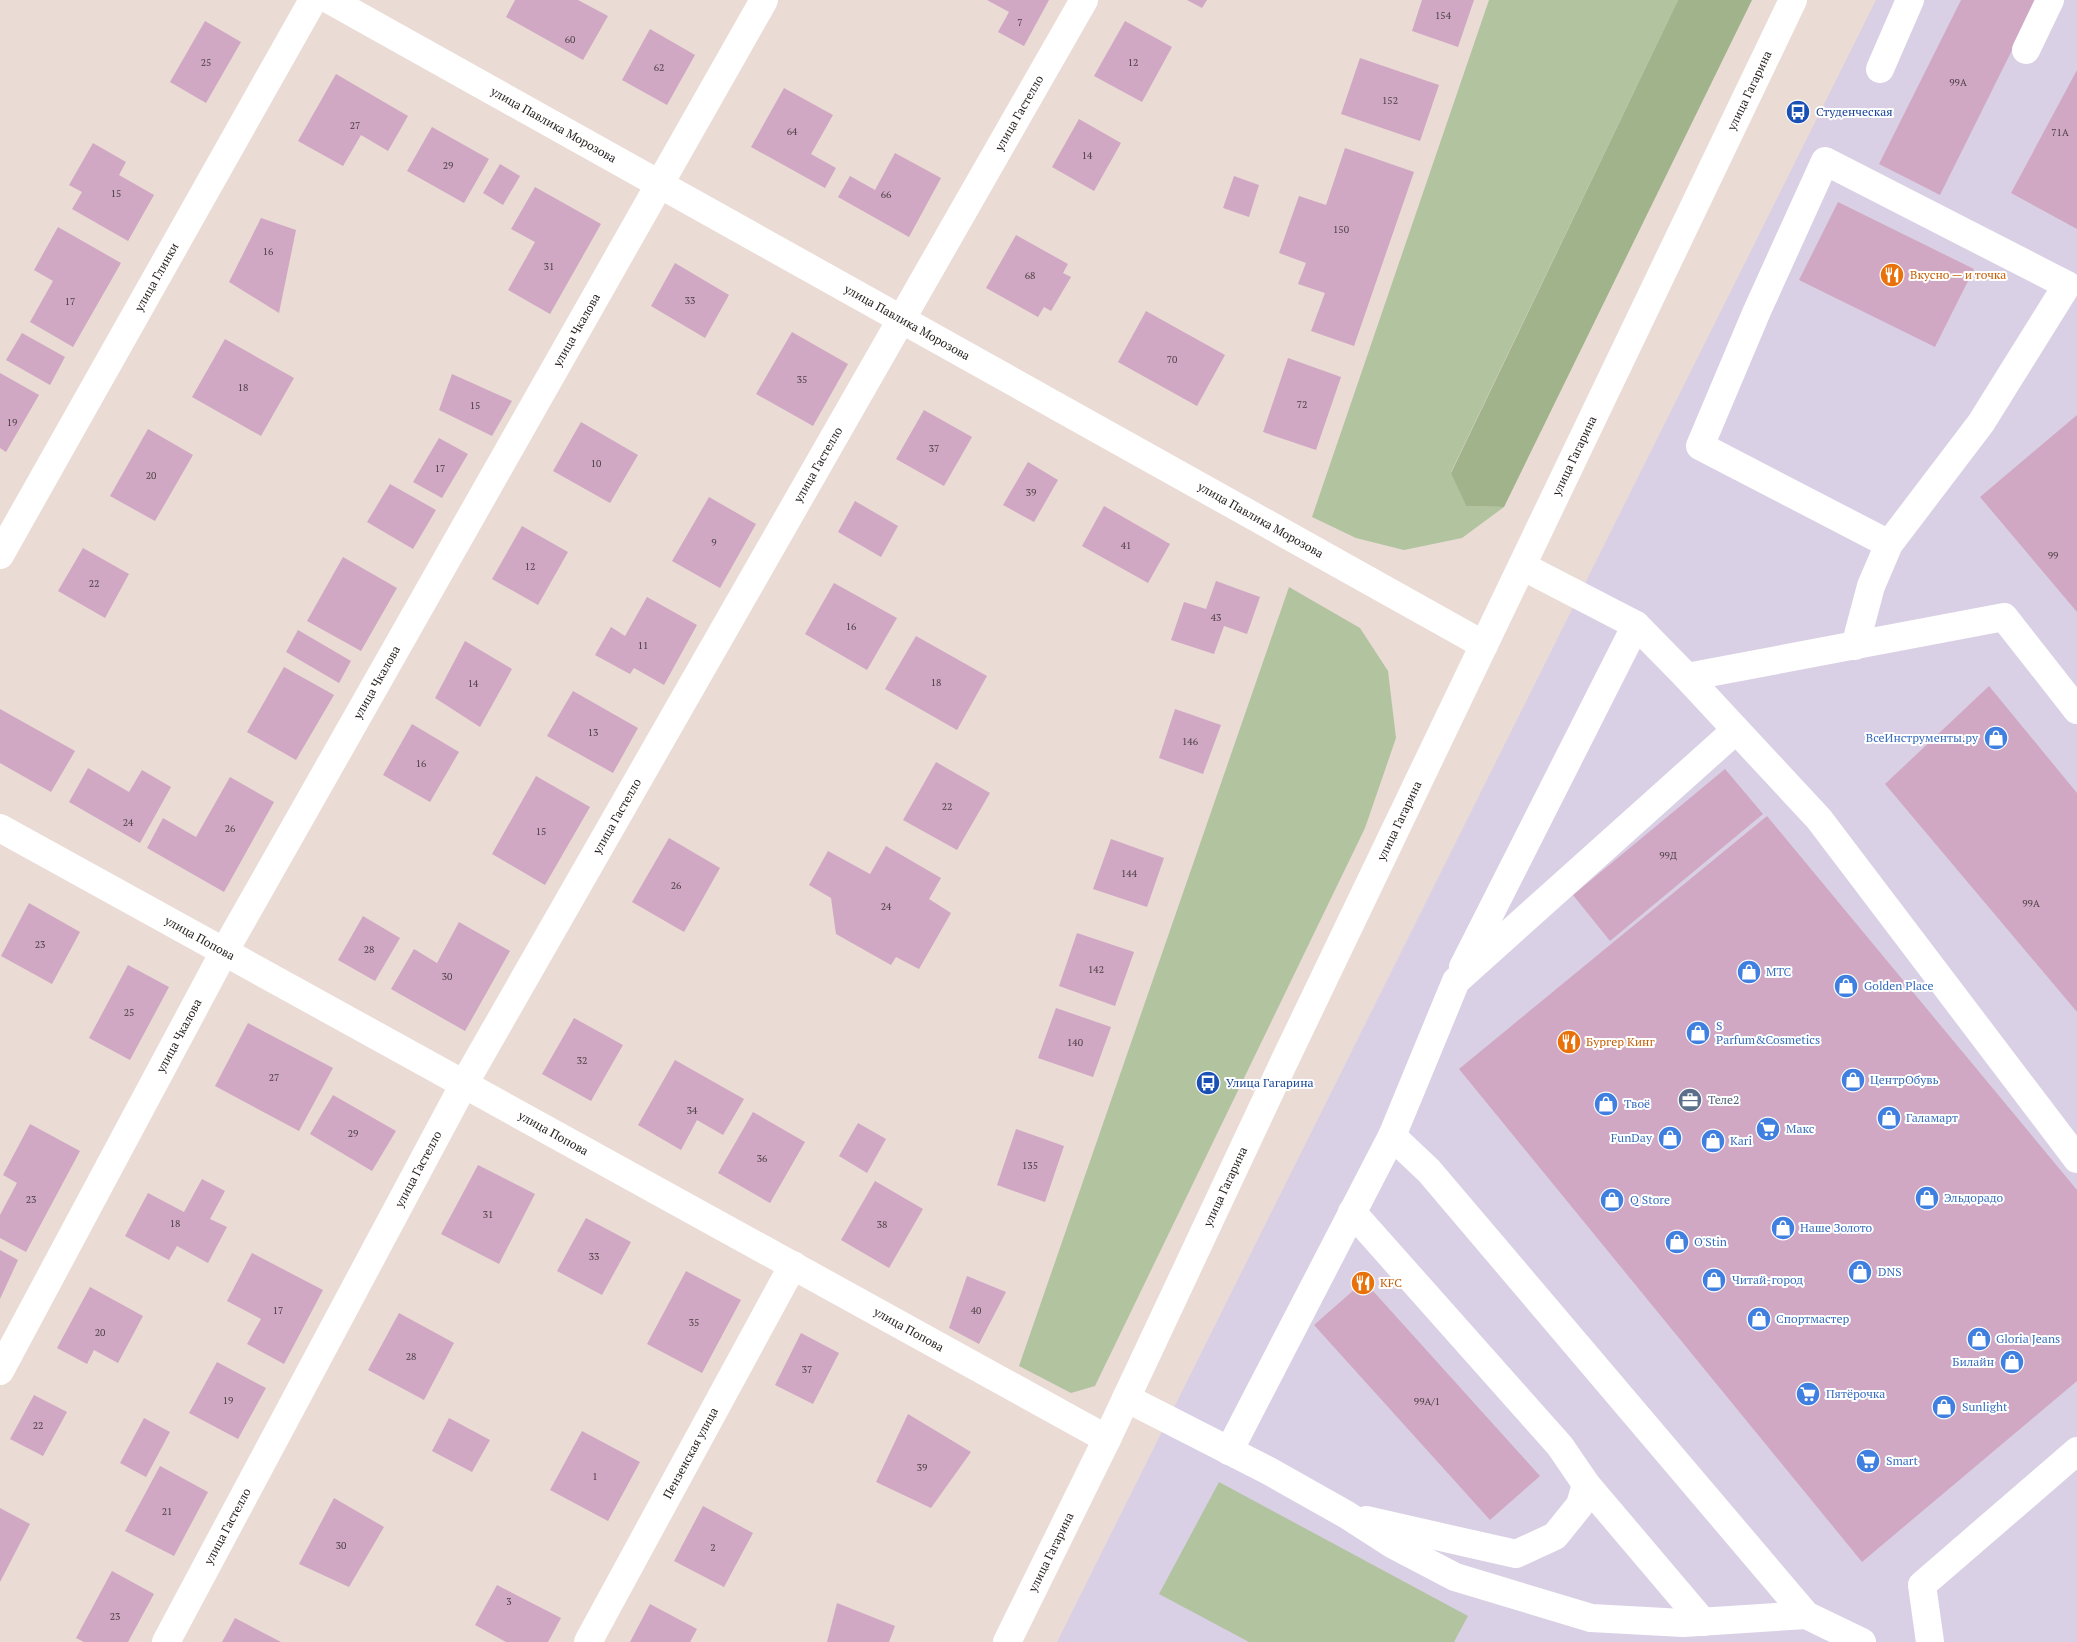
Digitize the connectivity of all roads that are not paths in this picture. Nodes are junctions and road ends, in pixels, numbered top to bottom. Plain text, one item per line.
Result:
1 (313, 0) edge
2 (330, 0) edge
3 (764, 0) edge
4 (1084, 0) edge
5 (1793, 0) edge
6 (1910, 0) edge
7 (2050, 0) edge
8 (2026, 50) dead end
9 (1880, 69) dead end
10 (660, 185) junction
11 (902, 321) junction
12 (1889, 544) junction
13 (0, 555) edge
14 (1522, 566) junction
15 (1636, 625) junction
16 (1484, 645) junction
17 (1855, 646) junction
18 (1688, 677) junction
19 (2077, 710) edge
20 (1736, 730) junction
21 (0, 828) edge
22 (224, 952) junction
23 (1456, 981) junction
24 (464, 1084) junction
25 (1392, 1136) junction
26 (2077, 1159) edge
27 (1352, 1212) junction
28 (793, 1265) junction
29 (0, 1371) edge
30 (1126, 1398) junction
31 (1107, 1439) junction
32 (1229, 1451) junction
33 (2077, 1451) edge
34 (1586, 1484) junction
35 (1347, 1515) junction
36 (1806, 1616) junction
37 (1703, 1622) junction
38 (1011, 1640) edge
39 (166, 1642) edge
40 (588, 1642) edge
41 (1862, 1642) edge
42 (1930, 1642) edge

1 - 13 street, улица Глинки
2 - 10 street, улица Павлика Морозова
3 - 10 street, улица Чкалова
4 - 11 street, улица Гастелло
5 - 14 street, улица Гагарина
6 - 9 street
7 - 8 street
10 - 11 street, улица Павлика Морозова
10 - 22 street, улица Чкалова
11 - 16 street, улица Павлика Морозова
11 - 24 street, улица Гастелло
12 - 12 street
12 - 17 street
14 - 15 street
14 - 16 street, улица Гагарина
15 - 18 street
15 - 23 street
16 - 30 street, улица Гагарина
17 - 18 street
17 - 19 street
18 - 20 street
20 - 23 street
20 - 26 street
21 - 22 street, улица Попова
22 - 24 street, улица Попова
22 - 29 street, улица Чкалова
23 - 25 street
24 - 28 street, улица Попова
24 - 39 street, улица Гастелло
25 - 27 street
25 - 36 street
27 - 32 street
27 - 34 street
28 - 31 street, улица Попова
28 - 40 street, Пензенская улица
30 - 31 street, улица Гагарина
30 - 32 street
31 - 38 street, улица Гагарина
32 - 35 street
33 - 42 street
34 - 35 street
34 - 37 street
35 - 37 street
36 - 37 street
36 - 41 street

